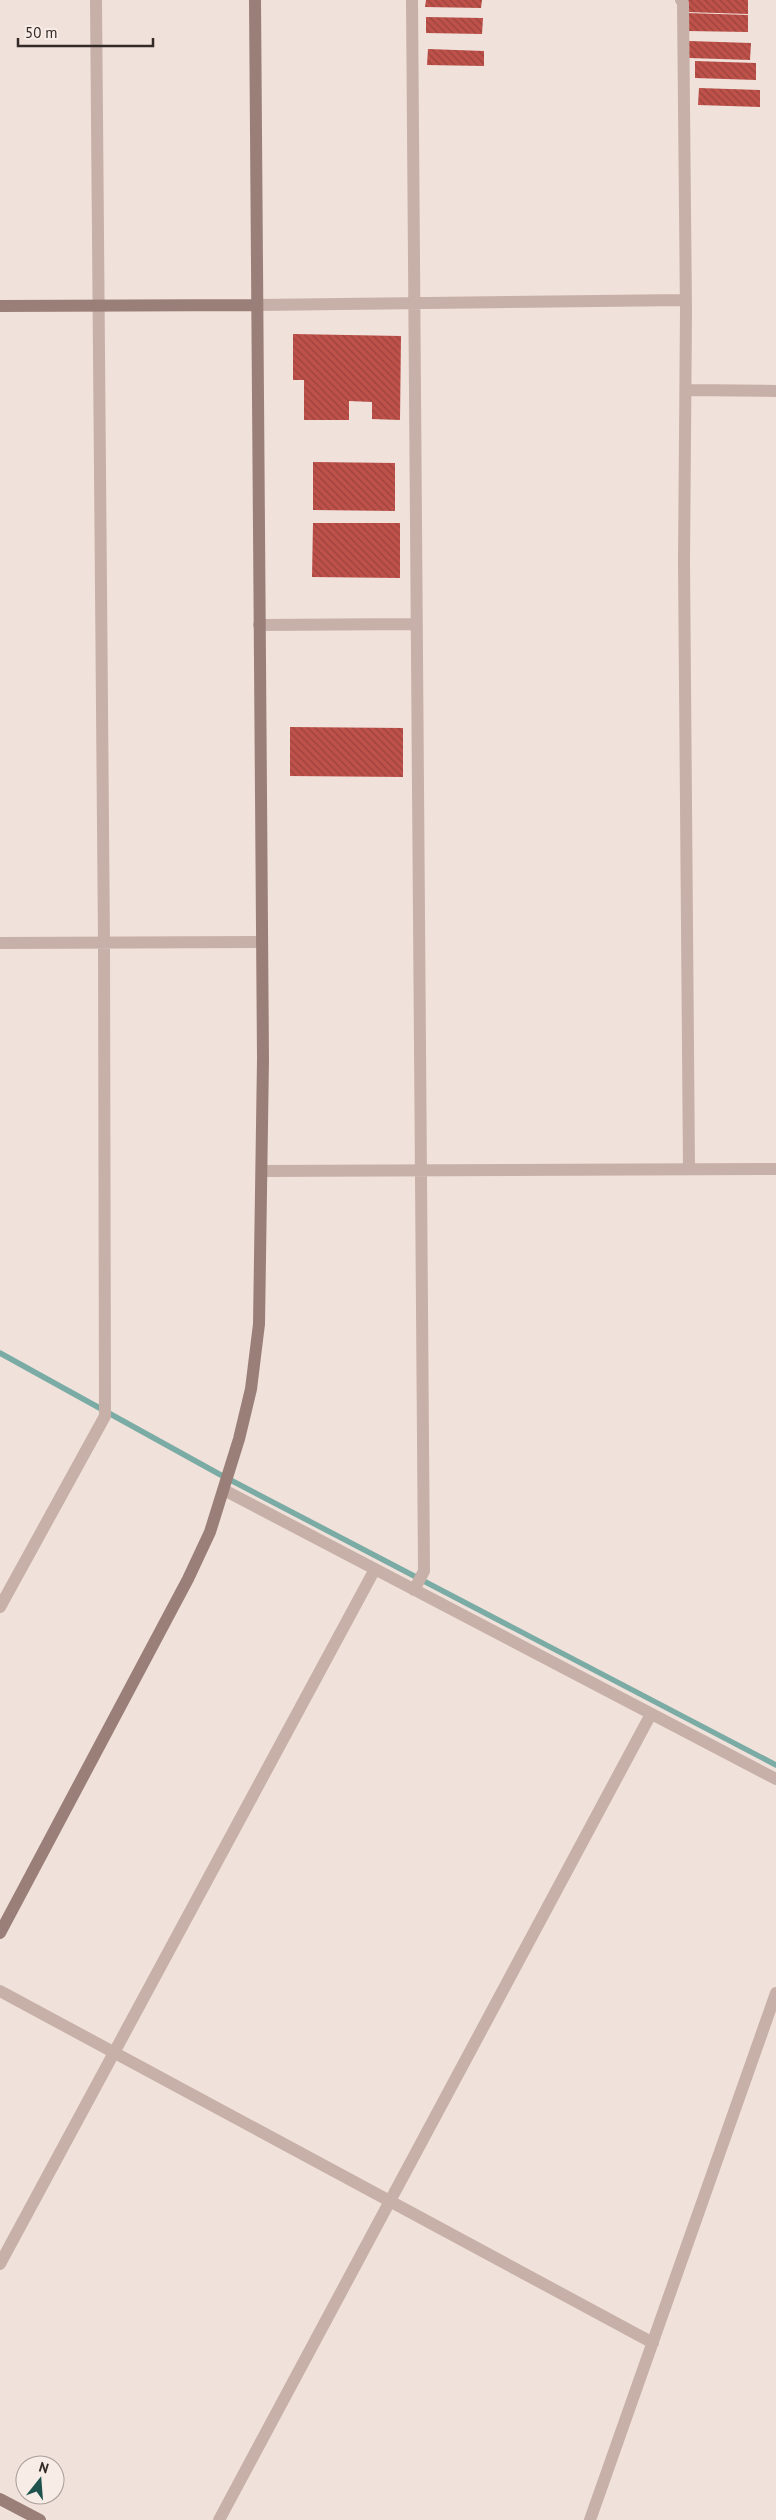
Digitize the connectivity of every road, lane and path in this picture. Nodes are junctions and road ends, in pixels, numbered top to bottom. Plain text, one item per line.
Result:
1 (96, 0) edge
2 (256, 0) edge
3 (412, 0) edge
4 (681, 0) edge
5 (685, 300) junction
6 (413, 303) junction
7 (257, 304) junction
8 (99, 305) junction
9 (0, 306) edge
10 (686, 390) junction
11 (776, 391) edge
12 (416, 624) junction
13 (259, 625) junction
14 (262, 942) junction
15 (0, 943) edge
16 (104, 943) junction
17 (689, 1168) junction
18 (776, 1169) edge
19 (262, 1171) junction
20 (421, 1171) junction
21 (224, 1490) junction
22 (375, 1569) junction
23 (414, 1590) junction
24 (0, 1607) edge
25 (651, 1714) junction
26 (776, 1779) edge
27 (0, 1933) edge
28 (0, 1991) edge
29 (776, 1993) edge
30 (115, 2053) junction
31 (390, 2201) junction
32 (0, 2264) edge
33 (653, 2343) junction
34 (0, 2498) edge
35 (40, 2520) edge
36 (219, 2520) edge
37 (590, 2520) edge

1 - 8 street
2 - 7 street
3 - 6 street
4 - 5 street
5 - 6 street
5 - 10 street
6 - 7 street
6 - 12 street
7 - 8 street
7 - 13 street
8 - 9 street
8 - 16 street
10 - 11 street
10 - 17 street
12 - 13 street
12 - 20 street
13 - 14 street
14 - 16 street
14 - 19 street
15 - 16 street
16 - 24 street
17 - 18 street
17 - 20 street
19 - 20 street
19 - 21 street
20 - 23 street
21 - 22 street
21 - 27 street
22 - 23 street
22 - 30 street
23 - 25 street
25 - 26 street
25 - 31 street
28 - 30 street
29 - 33 street
30 - 31 street
30 - 32 street
31 - 33 street
31 - 36 street
33 - 37 street
34 - 35 street

